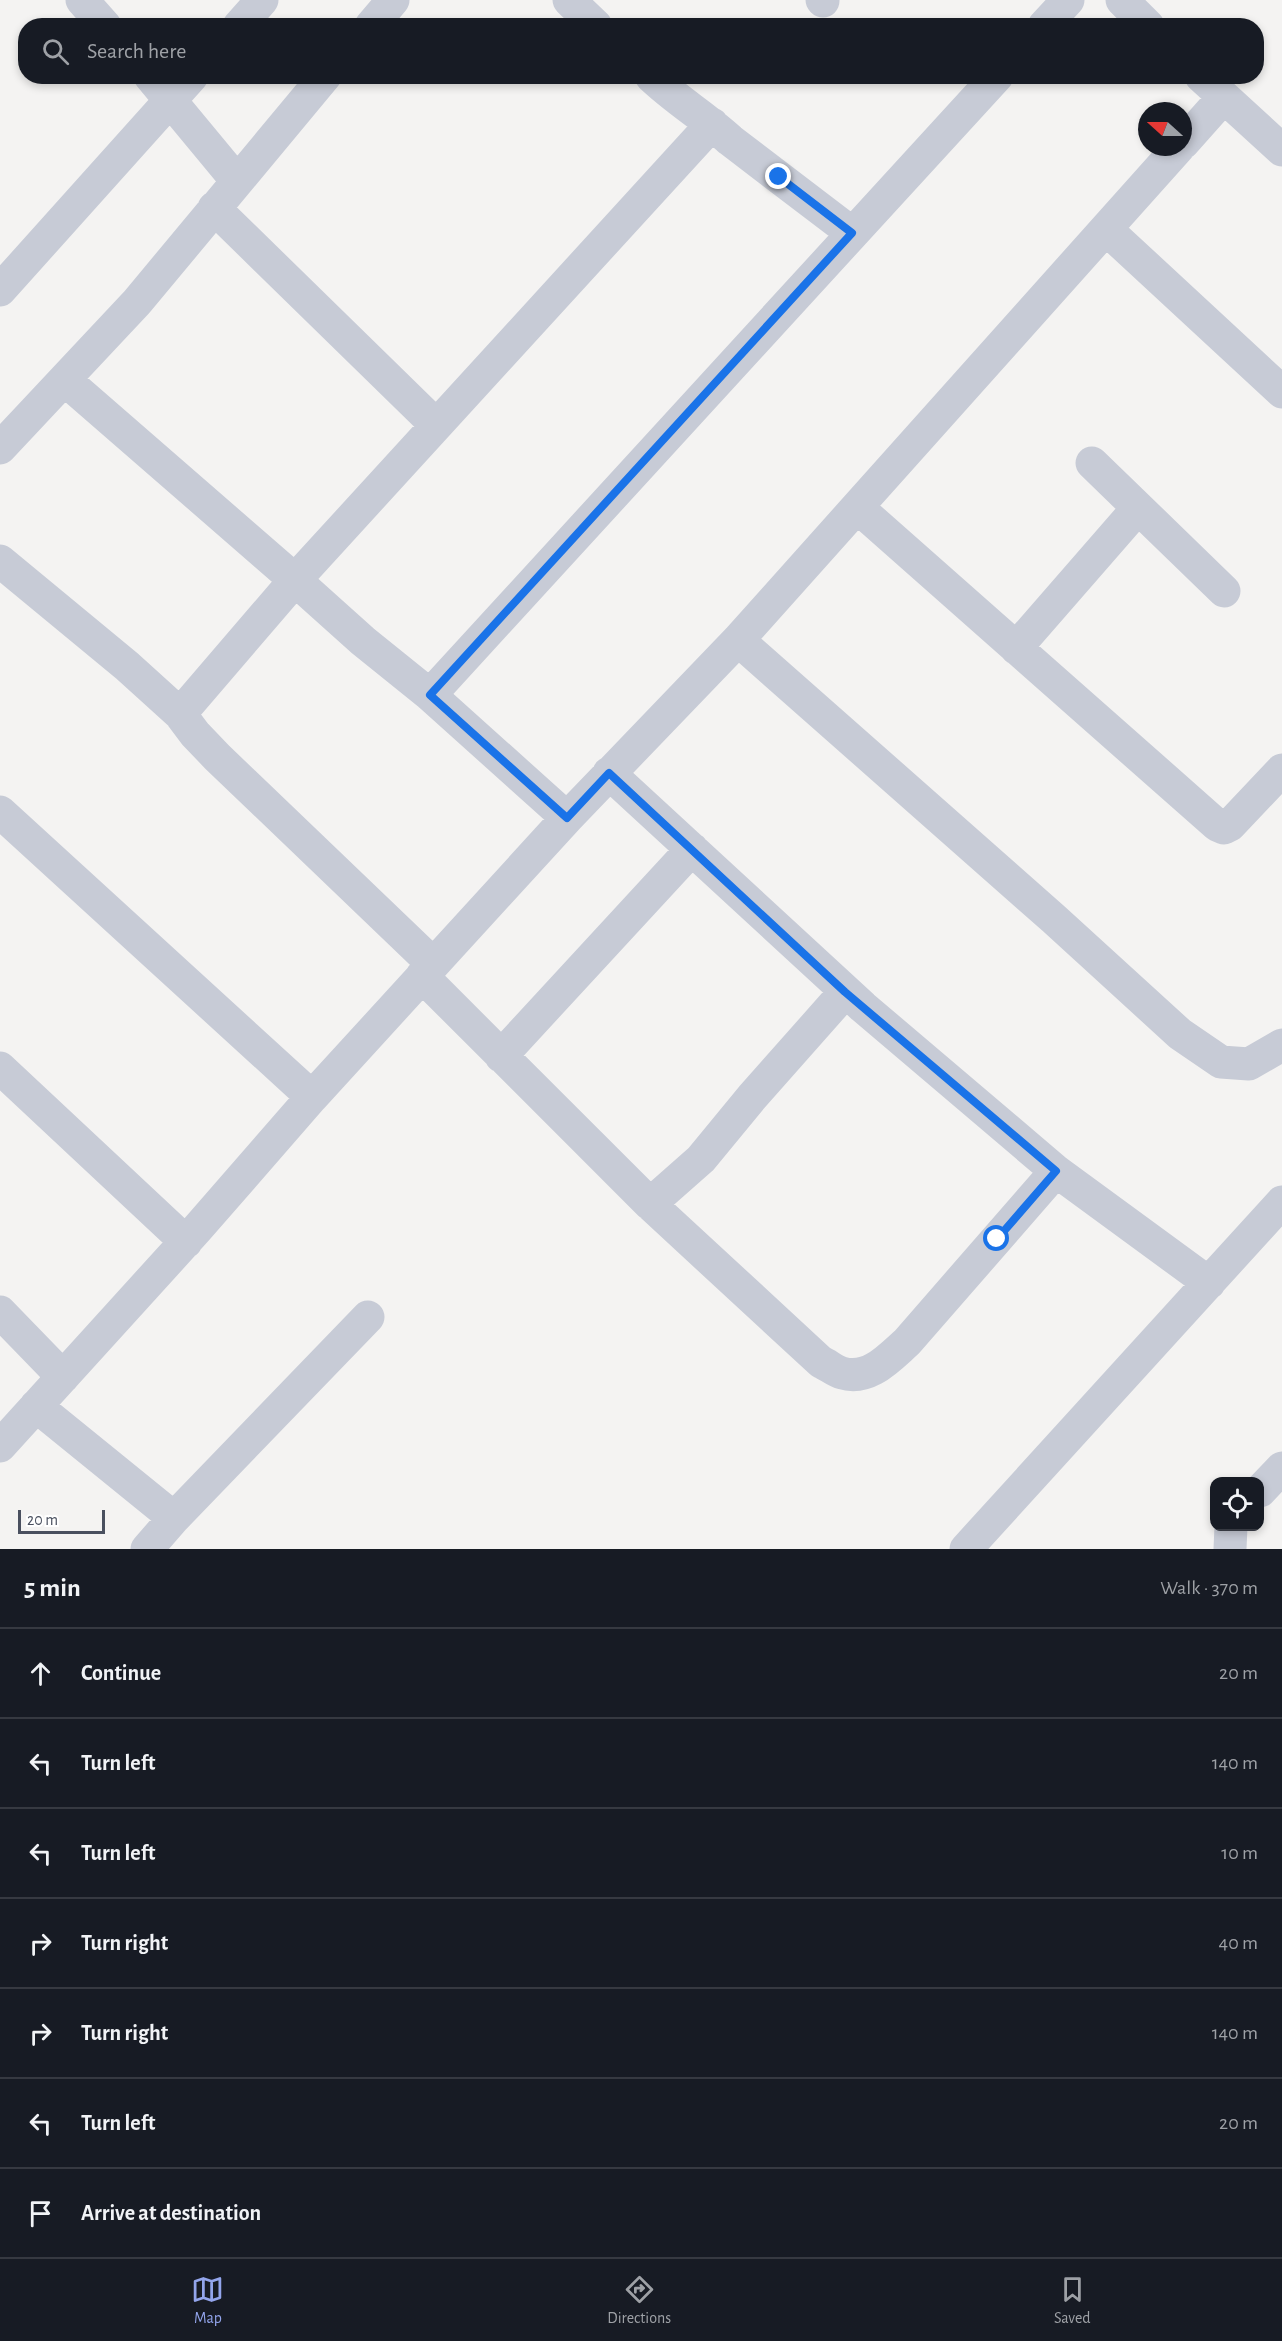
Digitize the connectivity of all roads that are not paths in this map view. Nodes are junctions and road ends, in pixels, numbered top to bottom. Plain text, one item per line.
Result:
1 (82, 0) edge
2 (262, 0) edge
3 (393, 0) edge
4 (569, 0) edge
5 (1068, 0) edge
6 (1122, 0) edge
7 (98, 18) edge
8 (246, 18) edge
9 (378, 18) edge
10 (588, 18) edge
11 (1051, 18) edge
12 (1140, 18) edge
13 (171, 84) edge
14 (318, 84) edge
15 (660, 84) edge
16 (990, 84) edge
17 (1212, 87) edge
18 (712, 124) junction
19 (1192, 126) edge
20 (1282, 150) edge
21 (1171, 156) edge
22 (237, 181) junction
23 (214, 208) junction
24 (1106, 229) junction
25 (852, 233) junction
26 (0, 290) edge
27 (65, 380) junction
28 (1282, 392) edge
29 (436, 425) junction
30 (0, 448) edge
31 (1092, 463) dead end
32 (857, 507) junction
33 (1138, 508) junction
34 (0, 561) edge
35 (295, 580) junction
36 (1224, 591) dead end
37 (738, 640) junction
38 (1016, 648) junction
39 (430, 695) junction
40 (180, 714) junction
41 (1282, 770) edge
42 (609, 773) junction
43 (0, 812) edge
44 (567, 818) junction
45 (692, 849) junction
46 (427, 970) junction
47 (845, 992) junction
48 (1282, 1045) edge
49 (501, 1056) junction
50 (0, 1068) edge
51 (312, 1097) junction
52 (1056, 1171) junction
53 (1282, 1202) edge
54 (650, 1204) junction
55 (186, 1242) junction
56 (1209, 1283) junction
57 (0, 1312) edge
58 (369, 1317) dead end
59 (63, 1377) junction
60 (36, 1406) junction
61 (0, 1446) edge
62 (1282, 1468) edge
63 (1264, 1487) edge
64 (174, 1518) junction
65 (1231, 1531) edge
66 (147, 1549) edge
67 (966, 1549) edge
68 (1230, 1549) edge

1 - 7 street
2 - 8 street
3 - 9 street
4 - 10 street
5 - 11 street
6 - 12 street
13 - 22 street
13 - 26 street
14 - 22 street
15 - 18 street
16 - 25 street
17 - 19 street
17 - 20 street
18 - 25 street
18 - 29 street
21 - 24 street
22 - 23 street
23 - 27 street
23 - 29 street
24 - 28 street
24 - 32 street
25 - 39 street
27 - 30 street
27 - 35 street
29 - 35 street
31 - 33 street
32 - 37 street
32 - 38 street
33 - 36 street
33 - 38 street
34 - 40 street
35 - 39 street
35 - 40 street
37 - 42 street
37 - 48 street
38 - 41 street
39 - 44 street
40 - 46 street
42 - 44 street
42 - 45 street
43 - 51 street
44 - 46 street
45 - 47 street
45 - 49 street
46 - 49 street
46 - 51 street
47 - 52 street
47 - 54 street
49 - 54 street
50 - 55 street
51 - 55 street
52 - 54 street
52 - 56 street
53 - 56 street
55 - 59 street
56 - 67 street
57 - 59 street
58 - 64 street
59 - 60 street
60 - 61 street
60 - 64 street
62 - 63 street
64 - 66 street
65 - 68 street

